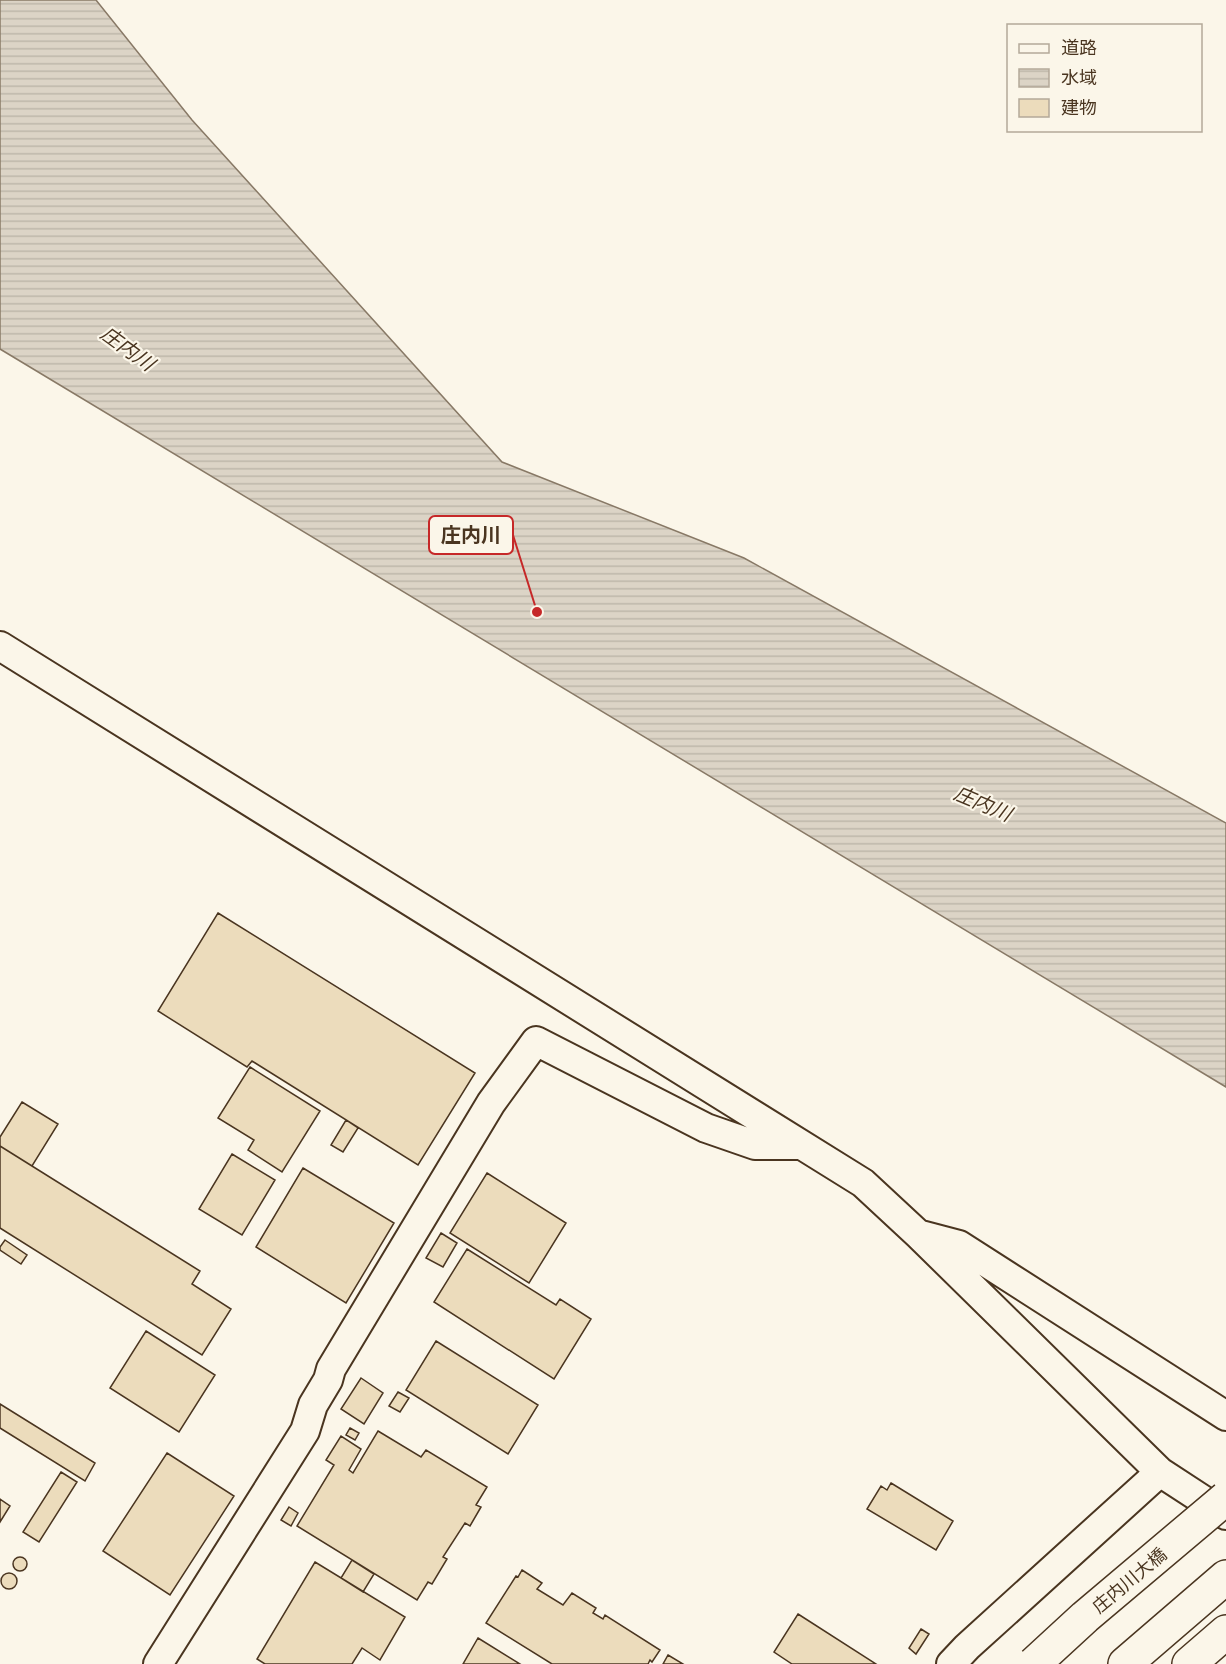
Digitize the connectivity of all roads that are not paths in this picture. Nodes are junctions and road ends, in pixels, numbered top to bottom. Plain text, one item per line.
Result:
1 (0, 646) edge
2 (800, 1145) junction
3 (919, 1235) junction
4 (1226, 1416) edge
5 (1160, 1472) junction
6 (1226, 1498) edge
7 (1226, 1515) edge
8 (1226, 1577) edge
9 (1226, 1632) edge
10 (158, 1664) edge
11 (951, 1664) edge
12 (1034, 1664) edge
13 (1125, 1664) edge
14 (1190, 1664) edge

1 - 2 street
2 - 3 street
2 - 10 street
3 - 4 street
3 - 5 street
5 - 7 street
5 - 11 street
6 - 12 highway, 庄内川大橋, bridge
8 - 13 highway
9 - 14 highway

